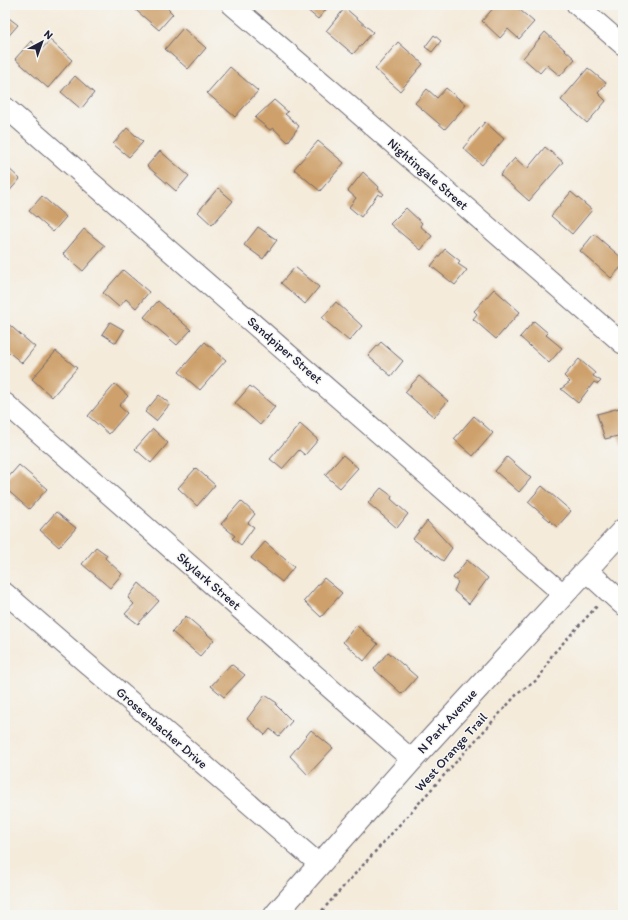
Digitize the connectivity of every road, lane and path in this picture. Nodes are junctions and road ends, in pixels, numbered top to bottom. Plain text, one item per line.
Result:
1 (232, 5) edge
2 (577, 5) edge
3 (623, 45) edge
4 (5, 107) edge
5 (623, 344) edge
6 (5, 402) edge
7 (623, 530) edge
8 (586, 570) junction
9 (5, 592) edge
10 (563, 594) junction
11 (599, 604) dead end
12 (623, 604) edge
13 (412, 760) junction
14 (319, 864) junction
15 (275, 915) edge
16 (318, 915) edge

1 - 5 street, Nightingale Street
2 - 3 street
4 - 10 street, Sandpiper Street
6 - 13 street, Skylark Street
7 - 8 main road, N Park Avenue
8 - 10 main road, N Park Avenue
8 - 12 main road
9 - 14 street, Grossenbacher Drive
10 - 13 main road, N Park Avenue
11 - 16 path, West Orange Trail
13 - 14 main road, N Park Avenue
14 - 15 main road, N Park Avenue

